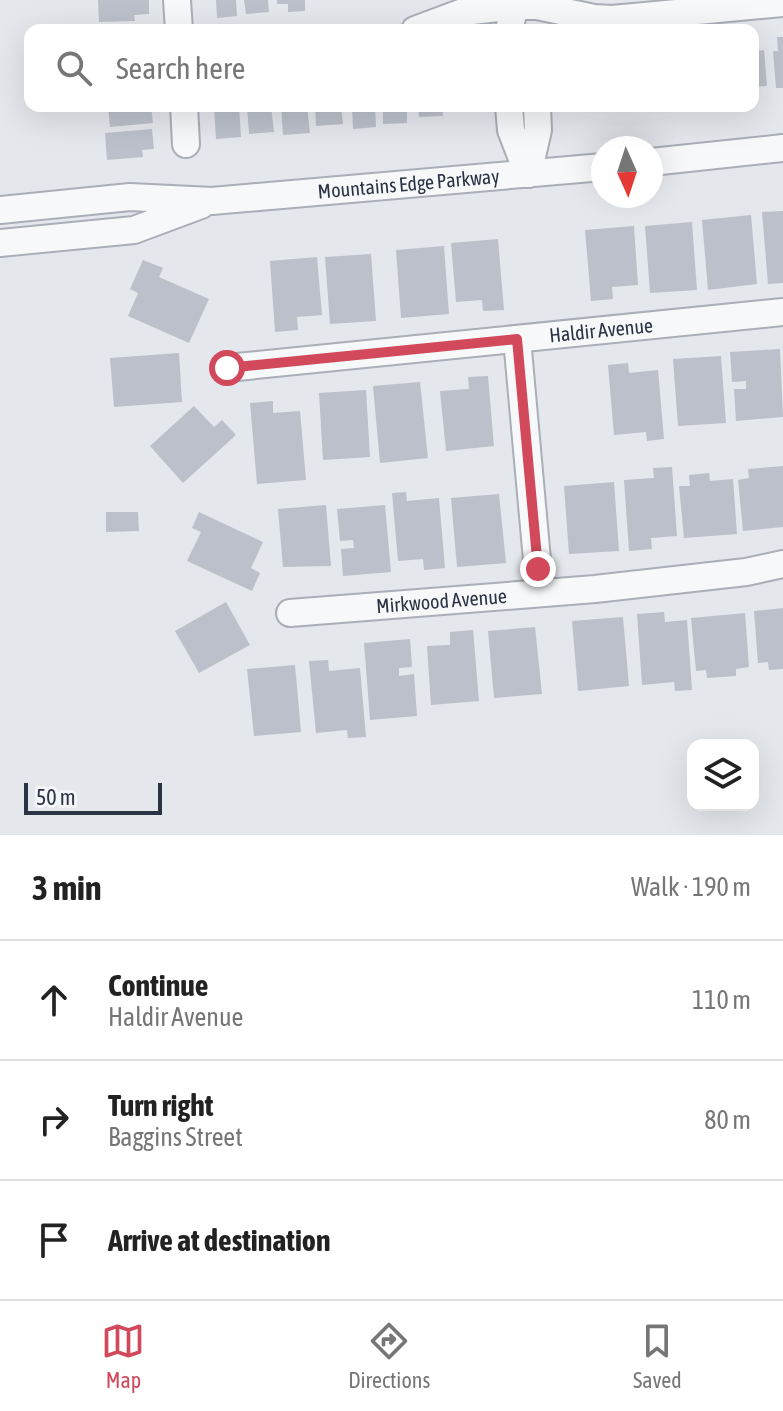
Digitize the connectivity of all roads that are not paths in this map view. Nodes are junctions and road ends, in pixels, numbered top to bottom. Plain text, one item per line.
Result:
1 (177, 0) edge
2 (783, 3) edge
3 (512, 18) edge
4 (179, 24) edge
5 (431, 24) edge
6 (184, 112) edge
7 (510, 112) edge
8 (537, 112) edge
9 (186, 144) dead end
10 (783, 148) edge
11 (663, 161) edge
12 (591, 168) edge
13 (528, 174) junction
14 (212, 201) junction
15 (0, 210) edge
16 (0, 243) edge
17 (783, 312) edge
18 (517, 339) junction
19 (227, 368) dead end
20 (783, 564) edge
21 (540, 593) junction
22 (290, 613) dead end

1 - 4 street
2 - 3 street
3 - 5 street
6 - 9 street
7 - 13 street
8 - 13 street
10 - 11 street
12 - 13 street, Mountains Edge Parkway
13 - 14 street, Mountains Edge Parkway
14 - 15 street, Mountains Edge Parkway
14 - 16 street, Mountains Edge Parkway
17 - 18 street, Haldir Avenue
18 - 19 street, Haldir Avenue
18 - 21 street
20 - 21 street, Mirkwood Avenue
21 - 22 street, Mirkwood Avenue

